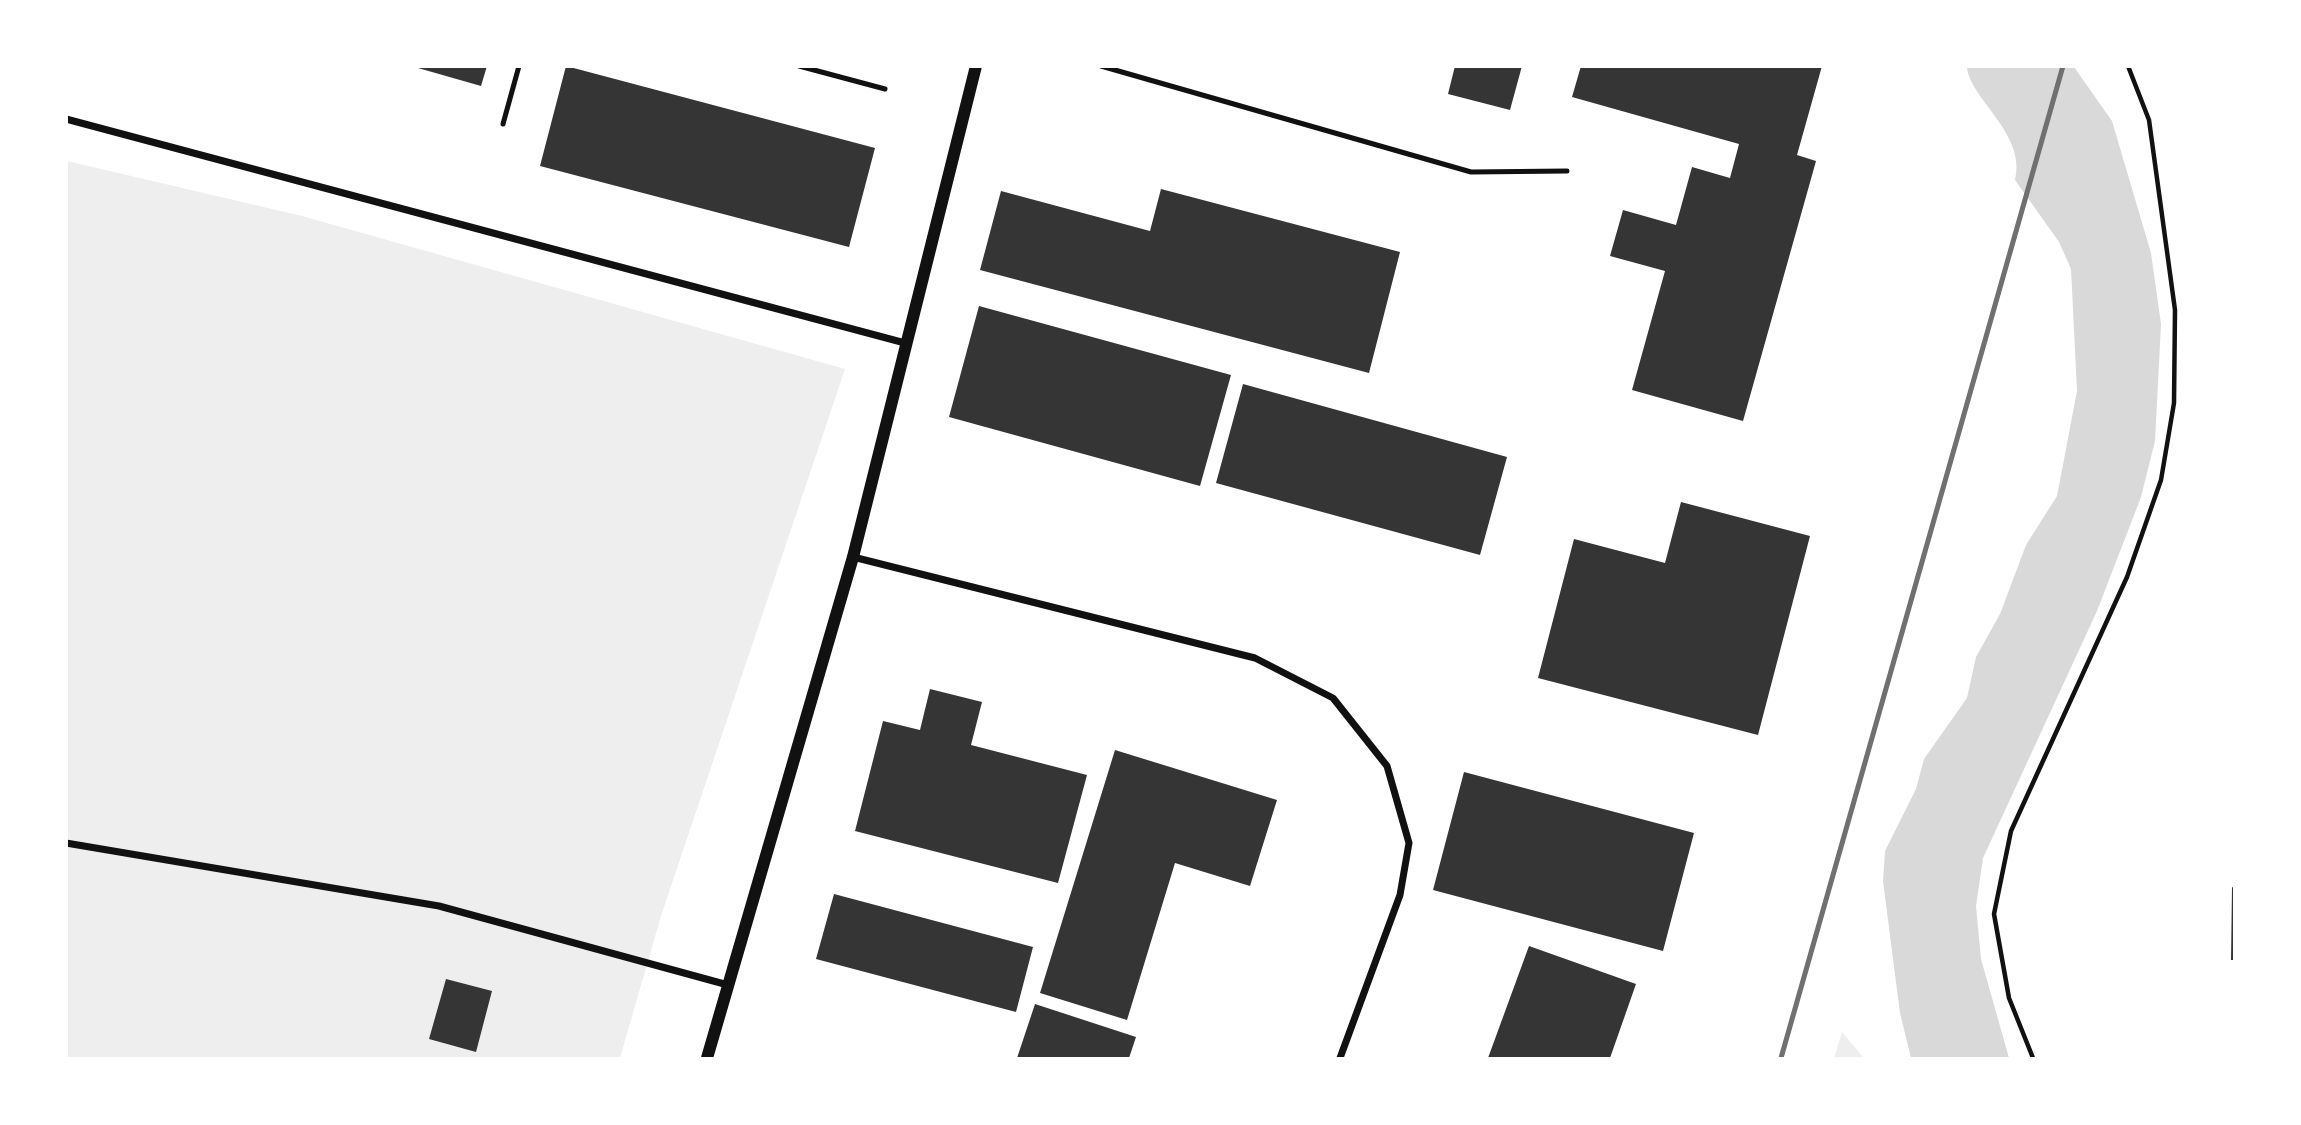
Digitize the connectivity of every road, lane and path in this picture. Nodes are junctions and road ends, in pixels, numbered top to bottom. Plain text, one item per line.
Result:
1 (519, 66) edge
2 (799, 66) edge
3 (976, 66) edge
4 (1101, 66) edge
5 (2129, 66) edge
6 (885, 89) dead end
7 (66, 119) edge
8 (503, 124) dead end
9 (1567, 171) dead end
10 (905, 343) junction
11 (853, 557) junction
12 (66, 843) edge
13 (728, 985) junction
14 (706, 1059) edge
15 (1340, 1059) edge
16 (2033, 1059) edge

1 - 8 lane
2 - 6 lane
3 - 10 street
4 - 9 lane
5 - 16 path
7 - 10 street
10 - 11 street
11 - 13 street
11 - 15 street
12 - 13 street
13 - 14 street

